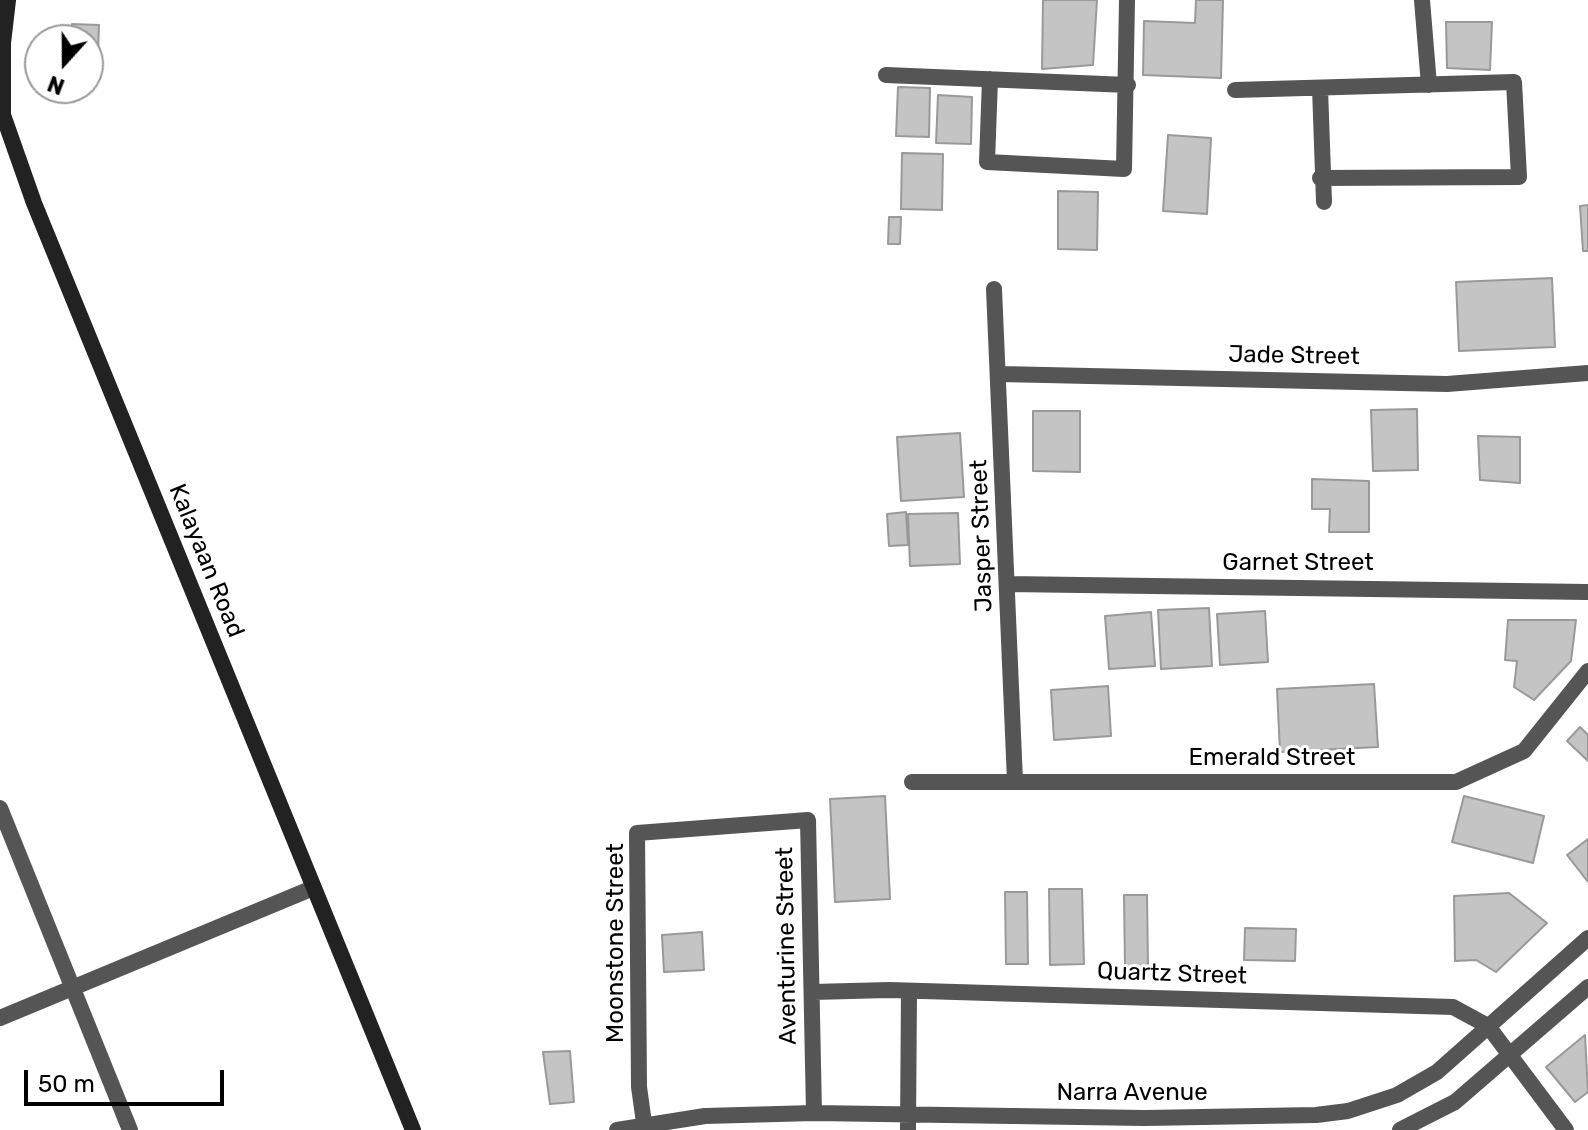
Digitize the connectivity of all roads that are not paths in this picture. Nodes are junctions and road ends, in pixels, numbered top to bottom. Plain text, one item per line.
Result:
1 (8, 0) edge
2 (1127, 0) edge
3 (1422, 0) edge
4 (886, 75) dead end
5 (990, 79) junction
6 (1128, 85) junction
7 (1429, 85) junction
8 (1320, 88) junction
9 (1235, 90) dead end
10 (1320, 178) junction
11 (1324, 202) dead end
12 (994, 289) dead end
13 (1588, 373) edge
14 (1000, 374) junction
15 (1008, 584) junction
16 (1588, 592) edge
17 (1588, 671) edge
18 (1015, 781) junction
19 (912, 782) dead end
20 (0, 808) edge
21 (717, 826) joint
22 (313, 888) junction
23 (1588, 938) edge
24 (1588, 987) edge
25 (73, 988) junction
26 (909, 991) junction
27 (813, 992) junction
28 (0, 1018) edge
29 (1488, 1026) junction
30 (1513, 1054) junction
31 (814, 1113) junction
32 (908, 1122) edge
33 (1088, 1124) edge
34 (644, 1127) edge
35 (130, 1130) edge
36 (413, 1130) edge
37 (617, 1130) edge
38 (1400, 1130) edge
39 (1566, 1130) edge

1 - 22 main road, Kalayaan Road
2 - 6 street
3 - 7 street
4 - 5 street
5 - 6 street
5 - 6 street
7 - 8 street
7 - 10 street
8 - 9 street
8 - 10 street
10 - 11 street
12 - 14 street, Jasper Street
13 - 14 street, Jade Street
14 - 15 street, Jasper Street
15 - 16 street, Garnet Street
15 - 18 street, Jasper Street
17 - 18 street, Emerald Street
18 - 19 street, Emerald Street
20 - 25 street
21 - 27 street, Aventurine Street
21 - 34 street, Moonstone Street
22 - 25 street
22 - 36 main road, Kalayaan Road
23 - 29 street, Narra Avenue
24 - 30 street
25 - 28 street
25 - 35 street
26 - 27 street, Quartz Street
26 - 29 street, Quartz Street
26 - 32 street
27 - 31 street, Aventurine Street
29 - 30 street, Quartz Street
29 - 33 street, Narra Avenue
30 - 38 street
30 - 39 street, Quartz Street
31 - 32 street, Narra Avenue
31 - 34 street, Narra Avenue
32 - 33 street, Narra Avenue
34 - 37 street, Narra Avenue

